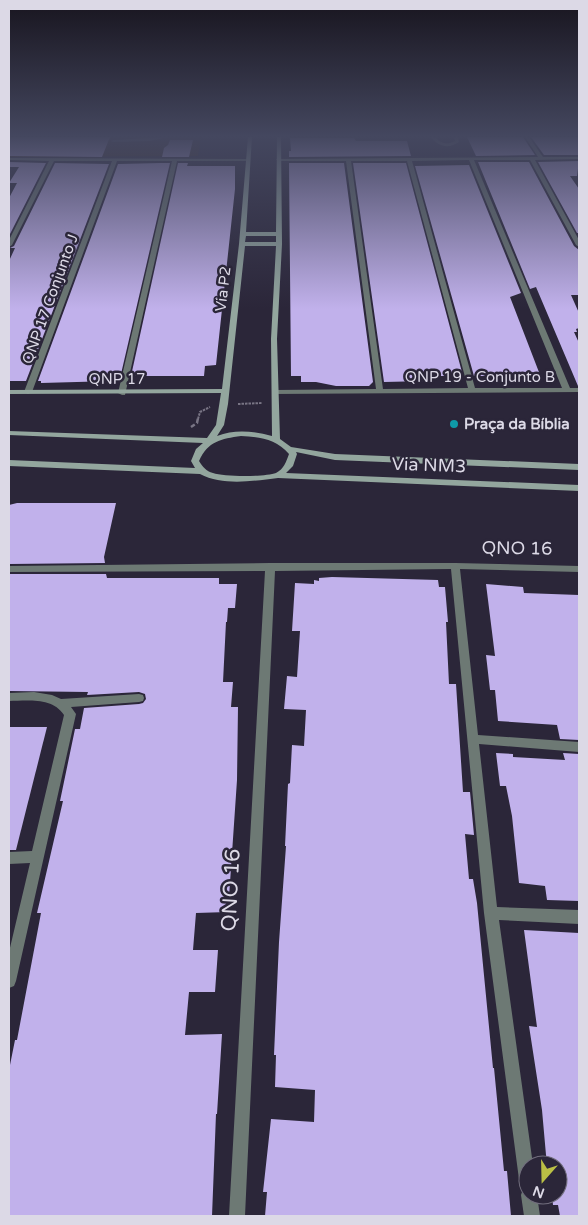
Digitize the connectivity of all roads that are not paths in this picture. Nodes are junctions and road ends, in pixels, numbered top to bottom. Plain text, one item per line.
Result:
1 (34, 194) edge
2 (103, 194) edge
3 (167, 194) edge
4 (245, 194) edge
5 (278, 194) edge
6 (353, 194) edge
7 (418, 194) edge
8 (485, 194) edge
9 (552, 194) edge
10 (243, 234) junction
11 (279, 234) junction
12 (242, 244) junction
13 (279, 244) junction
14 (9, 245) edge
15 (579, 245) edge
16 (472, 390) junction
17 (567, 390) junction
18 (579, 390) edge
19 (380, 391) junction
20 (9, 392) edge
21 (28, 392) junction
22 (225, 392) junction
23 (275, 392) junction
24 (122, 393) junction
25 (9, 433) edge
26 (276, 440) junction
27 (209, 441) junction
28 (291, 449) junction
29 (9, 463) edge
30 (579, 468) edge
31 (202, 471) junction
32 (278, 475) junction
33 (579, 488) edge
34 (270, 566) junction
35 (454, 566) junction
36 (9, 569) edge
37 (579, 569) edge
38 (9, 697) edge
39 (139, 698) dead end
40 (62, 703) junction
41 (473, 738) junction
42 (579, 747) edge
43 (37, 857) junction
44 (9, 858) edge
45 (491, 913) junction
46 (579, 917) edge
47 (9, 981) edge
48 (524, 1155) edge
49 (237, 1216) edge

1 - 14 street
2 - 21 street, QNP 17 Conjunto J
3 - 24 street
4 - 10 main road, Via P2
5 - 11 main road
6 - 19 street, QNP 19 - Conjunto B
7 - 16 street
8 - 17 street
9 - 15 street
10 - 11 main road
10 - 12 main road, Via P2
11 - 13 main road
12 - 13 main road
12 - 22 main road, Via P2
13 - 23 main road
16 - 17 street, QNP 19 - Conjunto B
16 - 19 street, QNP 19 - Conjunto B
17 - 18 street, QNP 19 - Conjunto B
19 - 23 street, QNP 19 - Conjunto B
20 - 21 main road, QNP 17
21 - 24 main road, QNP 17
22 - 24 main road, QNP 17
22 - 27 main road, Via P2
23 - 26 main road
25 - 27 main road
26 - 27 main road
26 - 28 main road
27 - 31 main road, Via P2
28 - 30 main road, Via NM3
28 - 32 main road
29 - 31 main road
31 - 32 main road, Via NM3
32 - 33 main road, Via NM3
34 - 35 street, QNO 16
34 - 36 street, QNO 16
34 - 49 street, QNO 16
35 - 37 street, QNO 16
35 - 41 street
38 - 40 street
39 - 40 street
40 - 43 street
41 - 42 street
41 - 45 street
43 - 44 street
43 - 47 street
45 - 46 street
45 - 48 street

